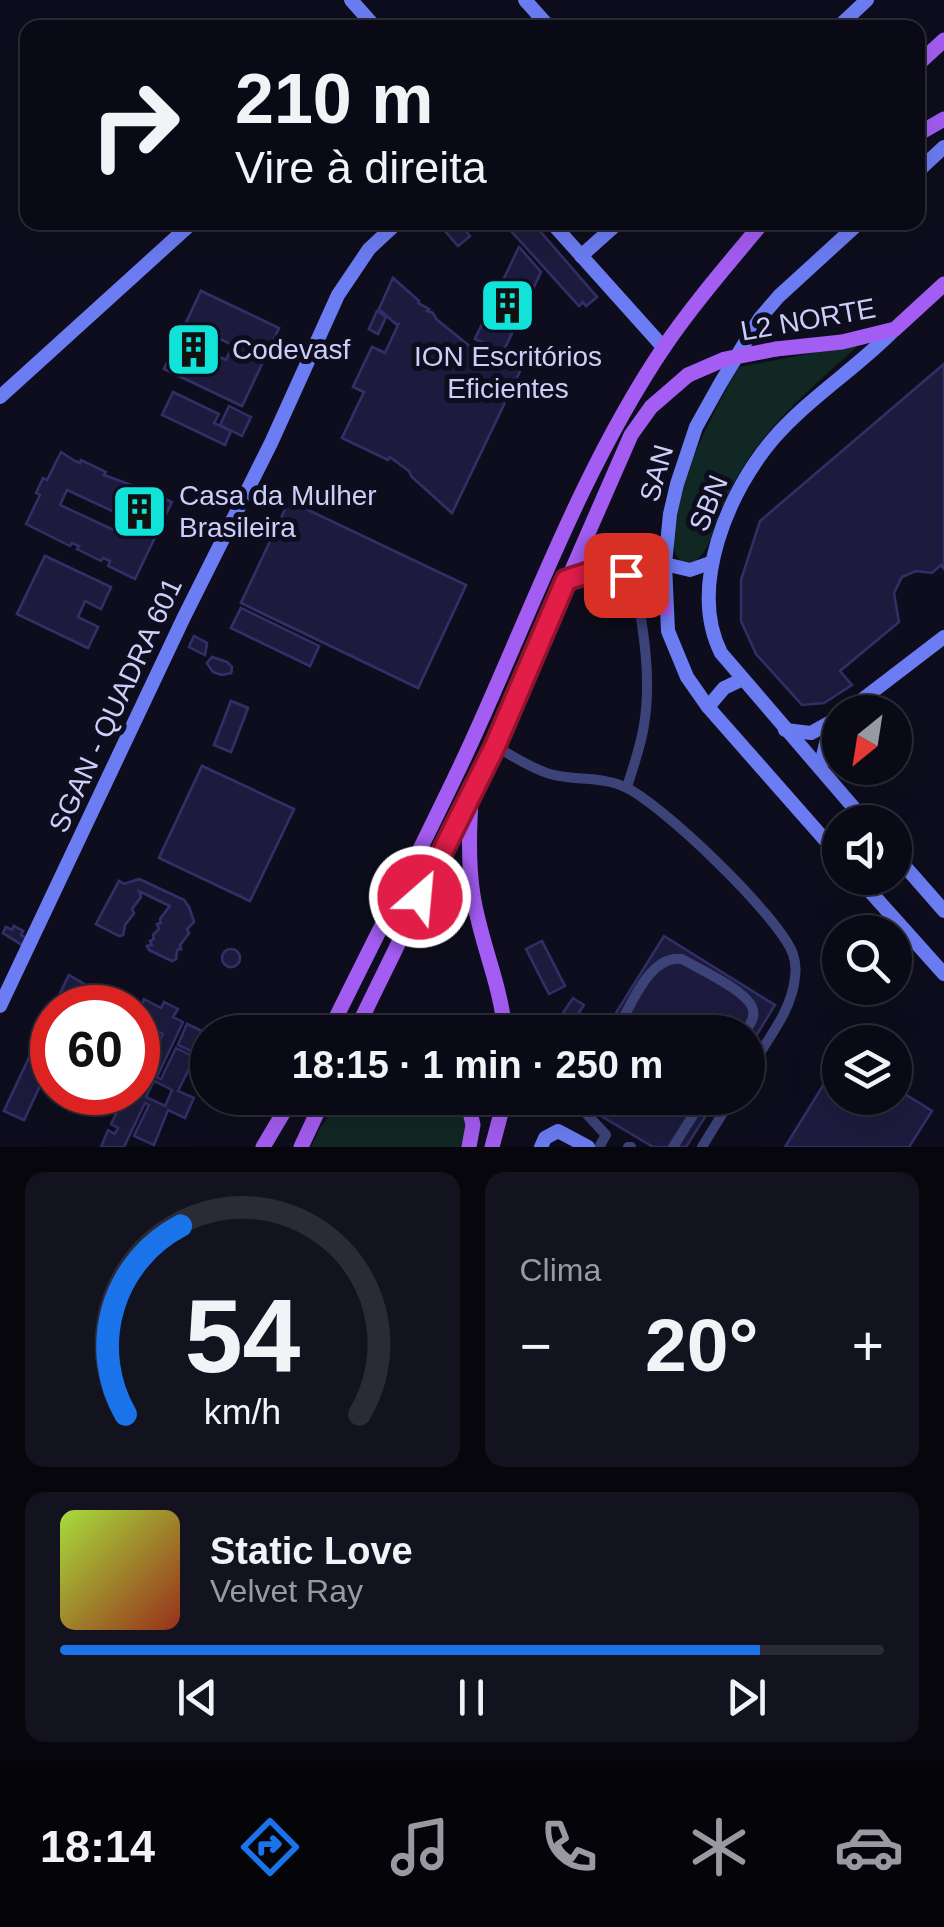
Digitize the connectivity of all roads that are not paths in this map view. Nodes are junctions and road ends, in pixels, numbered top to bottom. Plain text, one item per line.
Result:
1 (351, 0) edge
2 (525, 0) edge
3 (867, 0) edge
4 (369, 20) edge
5 (543, 20) edge
6 (846, 20) edge
7 (944, 40) edge
8 (925, 58) edge
9 (944, 147) edge
10 (925, 165) edge
11 (184, 230) edge
12 (390, 230) edge
13 (558, 230) edge
14 (610, 230) edge
15 (756, 230) edge
16 (852, 230) edge
17 (581, 256) junction
18 (944, 284) edge
19 (895, 329) junction
20 (664, 348) junction
21 (0, 397) edge
22 (710, 563) junction
23 (665, 564) junction
24 (566, 580) junction
25 (635, 580) junction
26 (665, 609) junction
27 (944, 637) edge
28 (741, 680) junction
29 (869, 695) edge
30 (708, 707) junction
31 (822, 727) edge
32 (784, 730) junction
33 (495, 746) junction
34 (822, 763) edge
35 (820, 768) junction
36 (627, 787) junction
37 (472, 791) junction
38 (849, 805) edge
39 (822, 827) edge
40 (912, 874) edge
41 (873, 895) edge
42 (944, 911) edge
43 (944, 974) edge
44 (0, 1006) edge
45 (336, 1015) edge
46 (363, 1015) edge
47 (502, 1015) edge
48 (626, 1015) edge
49 (753, 1015) edge
50 (765, 1024) edge
51 (775, 1029) junction
52 (765, 1045) edge
53 (284, 1115) edge
54 (288, 1115) edge
55 (316, 1115) edge
56 (472, 1115) edge
57 (500, 1115) edge
58 (588, 1115) edge
59 (693, 1115) edge
60 (698, 1115) edge
61 (722, 1115) edge
62 (716, 1124) junction
63 (263, 1147) edge
64 (276, 1147) edge
65 (301, 1147) edge
66 (468, 1147) edge
67 (492, 1147) edge
68 (541, 1147) edge
69 (588, 1147) edge
70 (599, 1147) edge
71 (673, 1147) edge
72 (702, 1147) edge

1 - 4 street
2 - 5 street
3 - 6 street
7 - 8 main road
9 - 10 street
11 - 21 street
12 - 44 street, SGAN - QUADRA 601
13 - 17 street
14 - 17 street
15 - 20 main road, L2 NORTE
16 - 23 street, SAN
17 - 20 street
18 - 19 main road, L2 NORTE
19 - 22 street, SBN
19 - 24 main road, L2 NORTE, bridge
20 - 45 main road, L2 NORTE
22 - 23 street
22 - 28 street, SBN
23 - 26 street, SAN
24 - 25 main road
24 - 33 main road, L2 NORTE
25 - 26 main road
25 - 36 street
26 - 30 street, SAN
27 - 29 street
28 - 30 street
28 - 32 street, SBN
30 - 39 street, SAN
31 - 32 street
32 - 35 street, SBN
33 - 36 street
33 - 37 main road, L2 NORTE
34 - 35 street
35 - 38 street, SBN
36 - 51 street
37 - 46 main road, L2 NORTE
37 - 47 main road
40 - 42 street
41 - 43 street
48 - 49 street
50 - 51 street
51 - 52 street
53 - 63 main road
54 - 64 main road
55 - 65 main road
56 - 66 main road
57 - 67 main road
58 - 70 street
59 - 71 street
60 - 62 street
61 - 62 street
62 - 72 street
68 - 69 street

